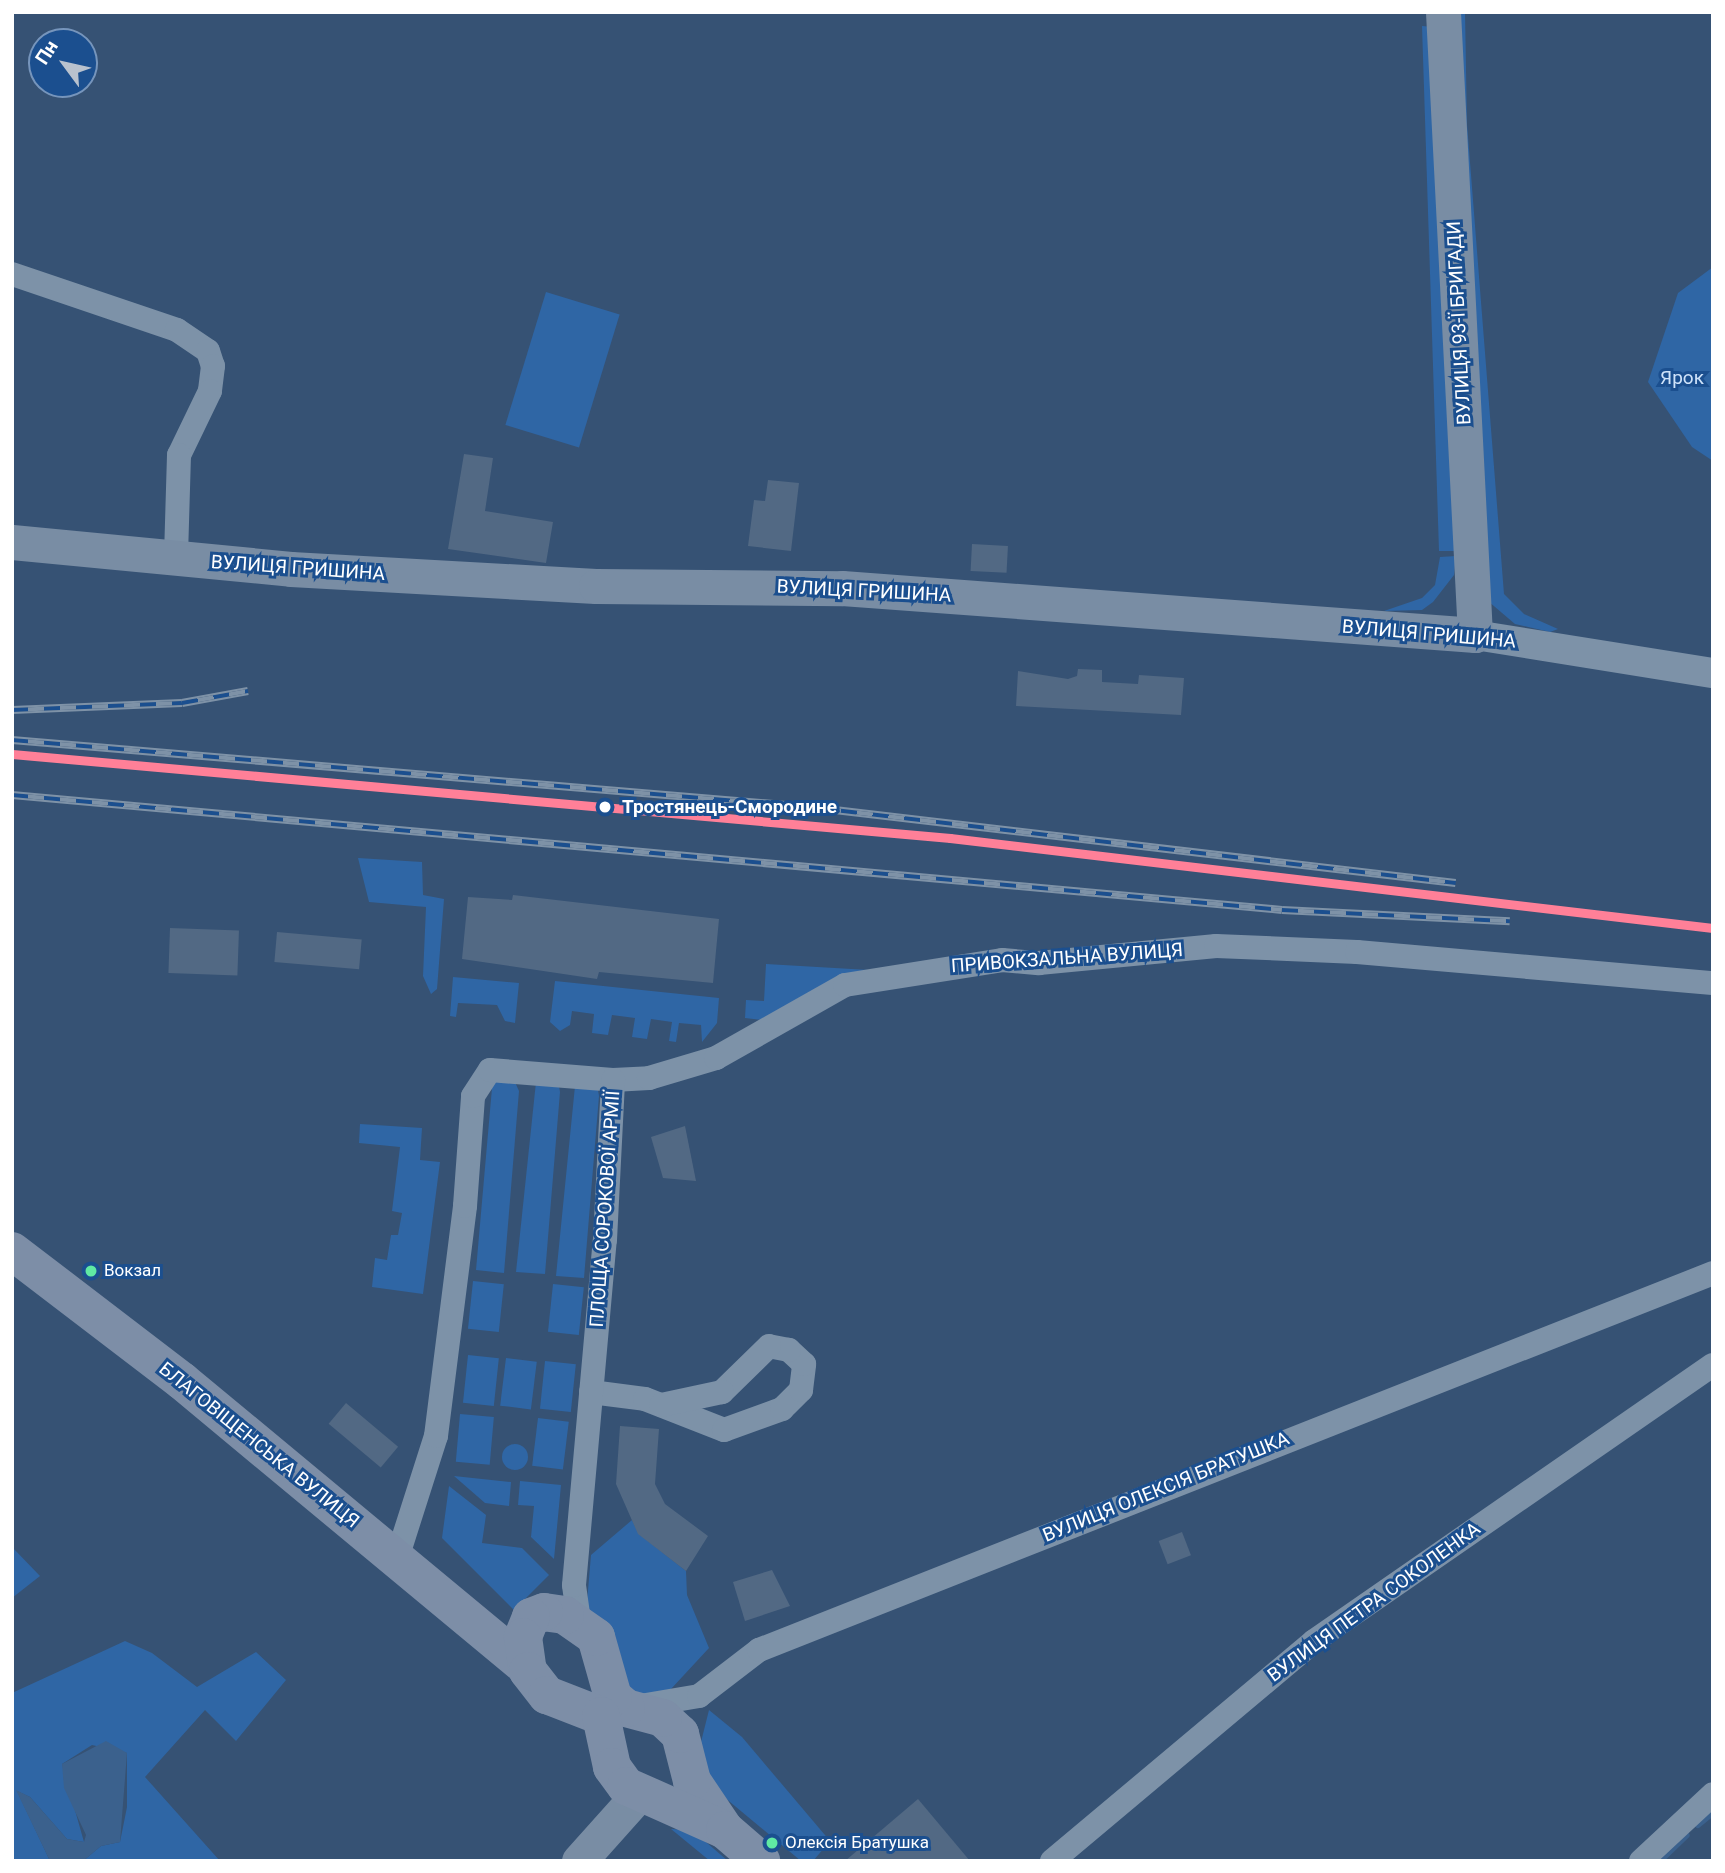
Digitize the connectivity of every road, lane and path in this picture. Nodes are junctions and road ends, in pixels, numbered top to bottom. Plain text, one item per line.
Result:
1 (1443, 12) edge
2 (12, 274) edge
3 (12, 542) edge
4 (176, 559) junction
5 (1475, 635) junction
6 (1713, 673) edge
7 (1713, 983) edge
8 (613, 1080) junction
9 (12, 1251) edge
10 (1713, 1273) edge
11 (1713, 1365) edge
12 (591, 1392) junction
13 (661, 1405) junction
14 (397, 1558) junction
15 (541, 1624) junction
16 (699, 1696) junction
17 (609, 1709) junction
18 (682, 1737) junction
19 (668, 1793) junction
20 (1713, 1794) edge
21 (579, 1861) edge
22 (761, 1861) edge
23 (1052, 1861) edge
24 (1641, 1861) edge

1 - 5 main road, ВУЛИЦЯ 93-Ї БРИГАДИ
2 - 4 street
3 - 4 main road, ВУЛИЦЯ ГРИШИНА
4 - 5 main road, ВУЛИЦЯ ГРИШИНА
5 - 6 street, ВУЛИЦЯ ГРИШИНА
7 - 8 street, ПРИВОКЗАЛЬНА ВУЛИЦЯ
8 - 12 street, ПЛОЩА СОРОКОВОЇ АРМІЇ
8 - 14 street, ПЛОЩА СОРОКОВОЇ АРМІЇ
9 - 14 main road, БЛАГОВІЩЕНСЬКА ВУЛИЦЯ
10 - 16 street, ВУЛИЦЯ ОЛЕКСІЯ БРАТУШКА
11 - 23 street, ВУЛИЦЯ ПЕТРА СОКОЛЕНКА
12 - 13 street
12 - 15 street, ПЛОЩА СОРОКОВОЇ АРМІЇ
13 - 13 street
14 - 15 main road, БЛАГОВІЩЕНСЬКА ВУЛИЦЯ
15 - 17 main road, БЛАГОВІЩЕНСЬКА ВУЛИЦЯ
15 - 17 main road, БЛАГОВІЩЕНСЬКА ВУЛИЦЯ
16 - 17 street, ВУЛИЦЯ ОЛЕКСІЯ БРАТУШКА
16 - 18 street
17 - 18 main road, БЛАГОВІЩЕНСЬКА ВУЛИЦЯ
17 - 19 main road, БЛАГОВІЩЕНСЬКА ВУЛИЦЯ
18 - 19 main road, БЛАГОВІЩЕНСЬКА ВУЛИЦЯ
19 - 21 main road
19 - 22 main road, БЛАГОВІЩЕНСЬКА ВУЛИЦЯ
20 - 24 street

